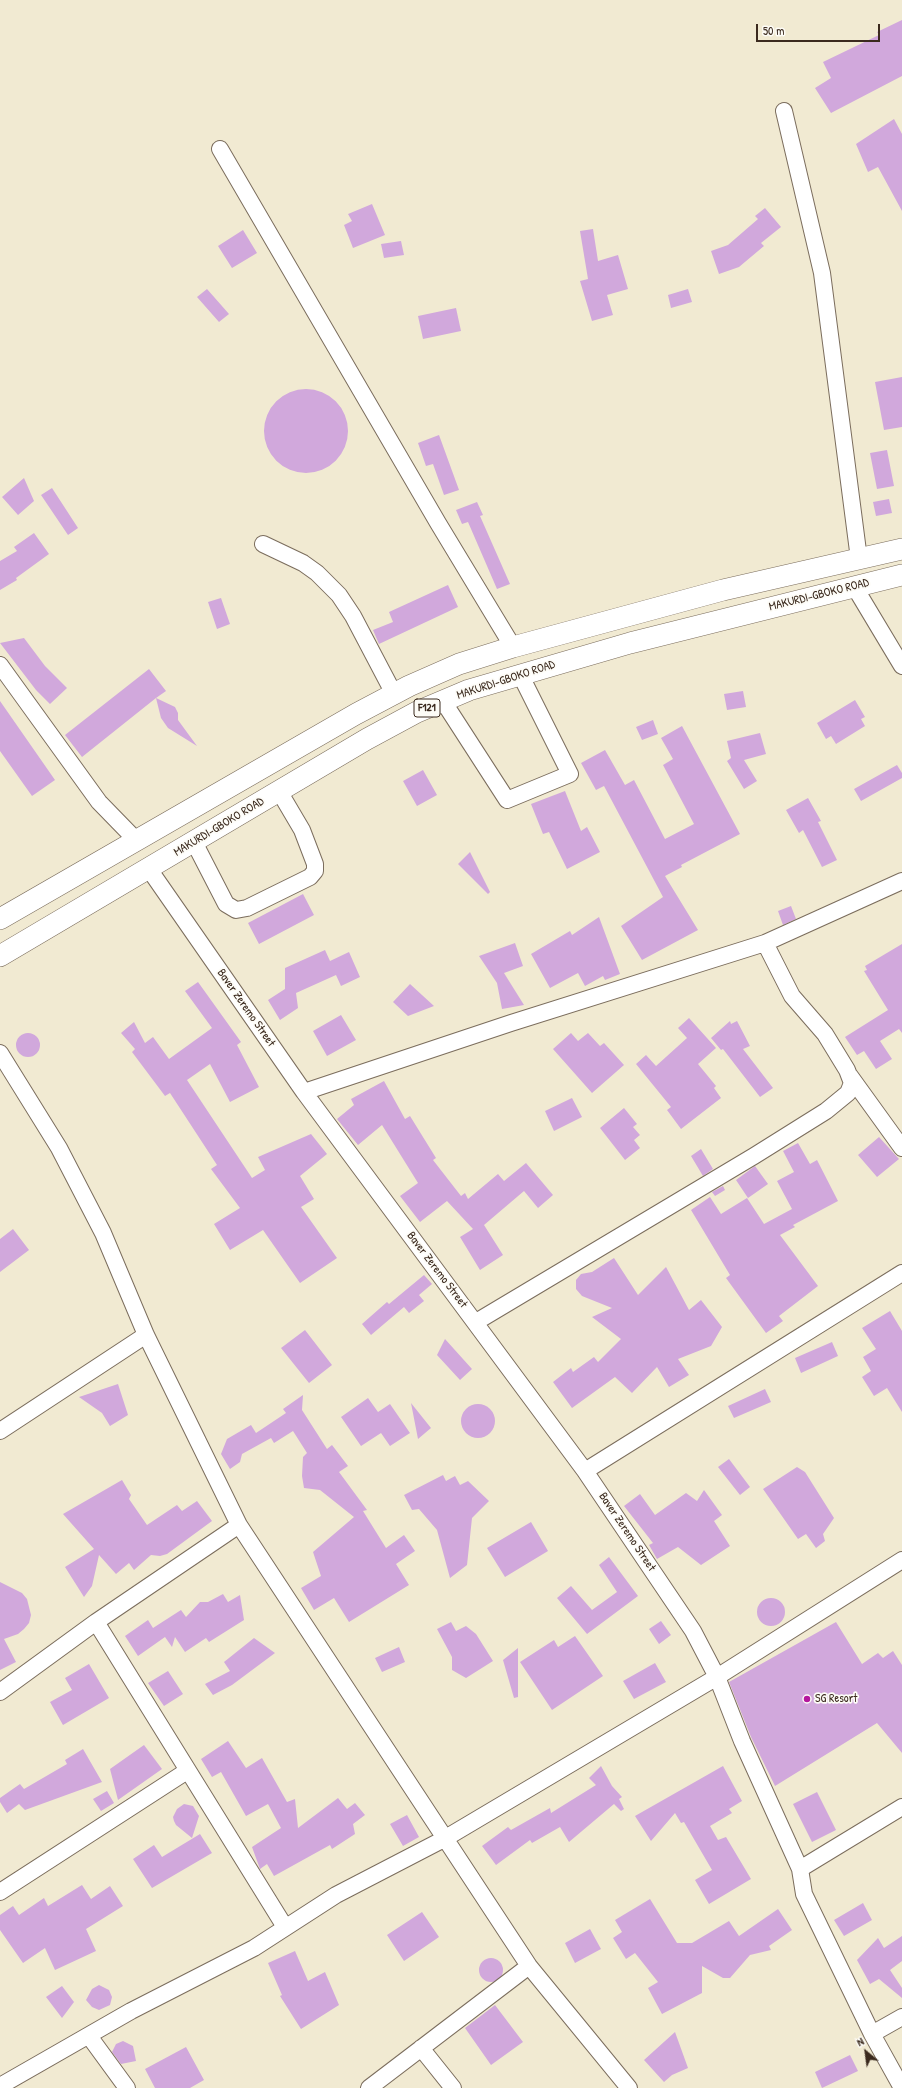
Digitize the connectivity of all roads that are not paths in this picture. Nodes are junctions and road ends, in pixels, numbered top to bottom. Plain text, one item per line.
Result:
1 (784, 111) dead end
2 (220, 149) dead end
3 (263, 544) dead end
4 (902, 549) edge
5 (859, 559) junction
6 (902, 575) edge
7 (854, 586) junction
8 (514, 647) junction
9 (0, 665) edge
10 (902, 666) edge
11 (520, 674) junction
12 (402, 690) junction
13 (443, 701) junction
14 (417, 712) junction
15 (279, 791) junction
16 (136, 840) junction
17 (194, 842) junction
18 (149, 869) junction
19 (902, 881) edge
20 (0, 919) edge
21 (765, 943) junction
22 (0, 956) edge
23 (0, 1053) edge
24 (850, 1076) junction
25 (304, 1092) junction
26 (902, 1148) edge
27 (902, 1273) edge
28 (476, 1322) junction
29 (146, 1335) junction
30 (0, 1431) edge
31 (585, 1471) junction
32 (239, 1525) junction
33 (902, 1560) edge
34 (96, 1622) junction
35 (717, 1676) junction
36 (0, 1692) edge
37 (187, 1771) junction
38 (902, 1807) edge
39 (444, 1839) junction
40 (800, 1869) junction
41 (0, 1892) edge
42 (285, 1927) junction
43 (529, 1966) junction
44 (902, 2017) edge
45 (872, 2034) junction
46 (89, 2036) junction
47 (421, 2048) junction
48 (0, 2086) edge
49 (127, 2088) edge
50 (369, 2088) edge
51 (453, 2088) edge
52 (629, 2088) edge
53 (902, 2088) edge

1 - 5 street
2 - 8 street
3 - 12 street
4 - 5 main road, F121
5 - 8 main road, F121
6 - 7 main road, MAKURDI-GBOKO ROAD / F121
7 - 10 street
7 - 11 main road, MAKURDI-GBOKO ROAD / F121
8 - 12 main road, F121
9 - 16 street
11 - 13 main road, MAKURDI-GBOKO ROAD / F121
11 - 13 street
12 - 14 main road
12 - 16 main road, F121
13 - 14 main road, MAKURDI-GBOKO ROAD / F121
14 - 15 main road, MAKURDI-GBOKO ROAD / F121
15 - 17 main road, MAKURDI-GBOKO ROAD / F121
15 - 17 street
16 - 20 main road, F121
17 - 18 main road, MAKURDI-GBOKO ROAD / F121
18 - 22 main road, MAKURDI-GBOKO ROAD / F121
18 - 25 street, Baver Zeremo Street
19 - 21 street
21 - 24 street
21 - 25 street
23 - 29 street
24 - 26 street
24 - 28 street
25 - 28 street, Baver Zeremo Street
27 - 31 street
28 - 31 street, Baver Zeremo Street
29 - 30 street
29 - 32 street
31 - 35 street, Baver Zeremo Street
32 - 34 street
32 - 39 street
33 - 35 street
34 - 36 street
34 - 37 street
35 - 39 street
35 - 40 street, Baver Zeremo Street
37 - 41 street
37 - 42 street
38 - 40 street
39 - 42 street
39 - 43 street
40 - 45 street, Baver Zeremo Street
42 - 46 street
43 - 47 street
43 - 52 street
44 - 45 street
45 - 53 street, Baver Zeremo Street
46 - 48 street
46 - 49 street
47 - 50 street
47 - 51 street

